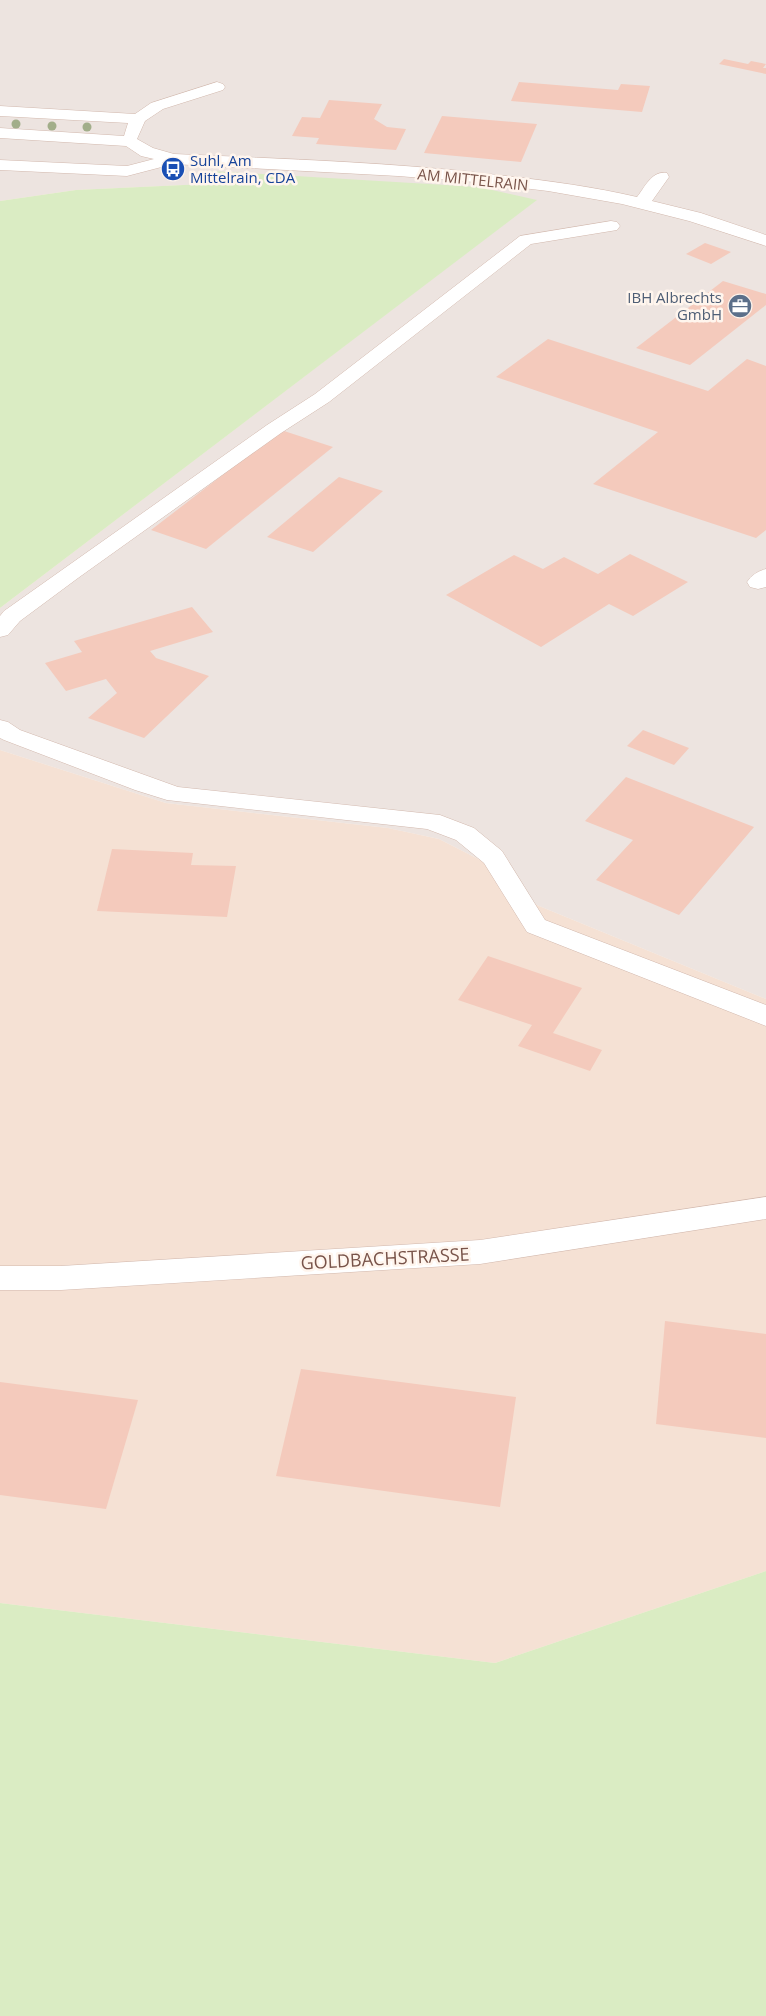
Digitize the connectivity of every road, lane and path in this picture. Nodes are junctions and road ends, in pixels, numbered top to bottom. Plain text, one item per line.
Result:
1 (217, 87) dead end
2 (0, 111) edge
3 (138, 119) junction
4 (0, 133) edge
5 (130, 141) junction
6 (173, 158) junction
7 (0, 165) edge
8 (661, 177) dead end
9 (641, 204) junction
10 (612, 226) dead end
11 (766, 241) edge
12 (0, 630) edge
13 (0, 727) edge
14 (766, 1016) edge
15 (766, 1208) edge
16 (0, 1278) edge

1 - 3 street
2 - 3 street
3 - 5 street
4 - 5 street
5 - 6 street
6 - 7 street
6 - 9 street, AM MITTELRAIN
8 - 9 street
9 - 11 street, AM MITTELRAIN
10 - 12 street
13 - 14 street
15 - 16 street, GOLDBACHSTRASSE

